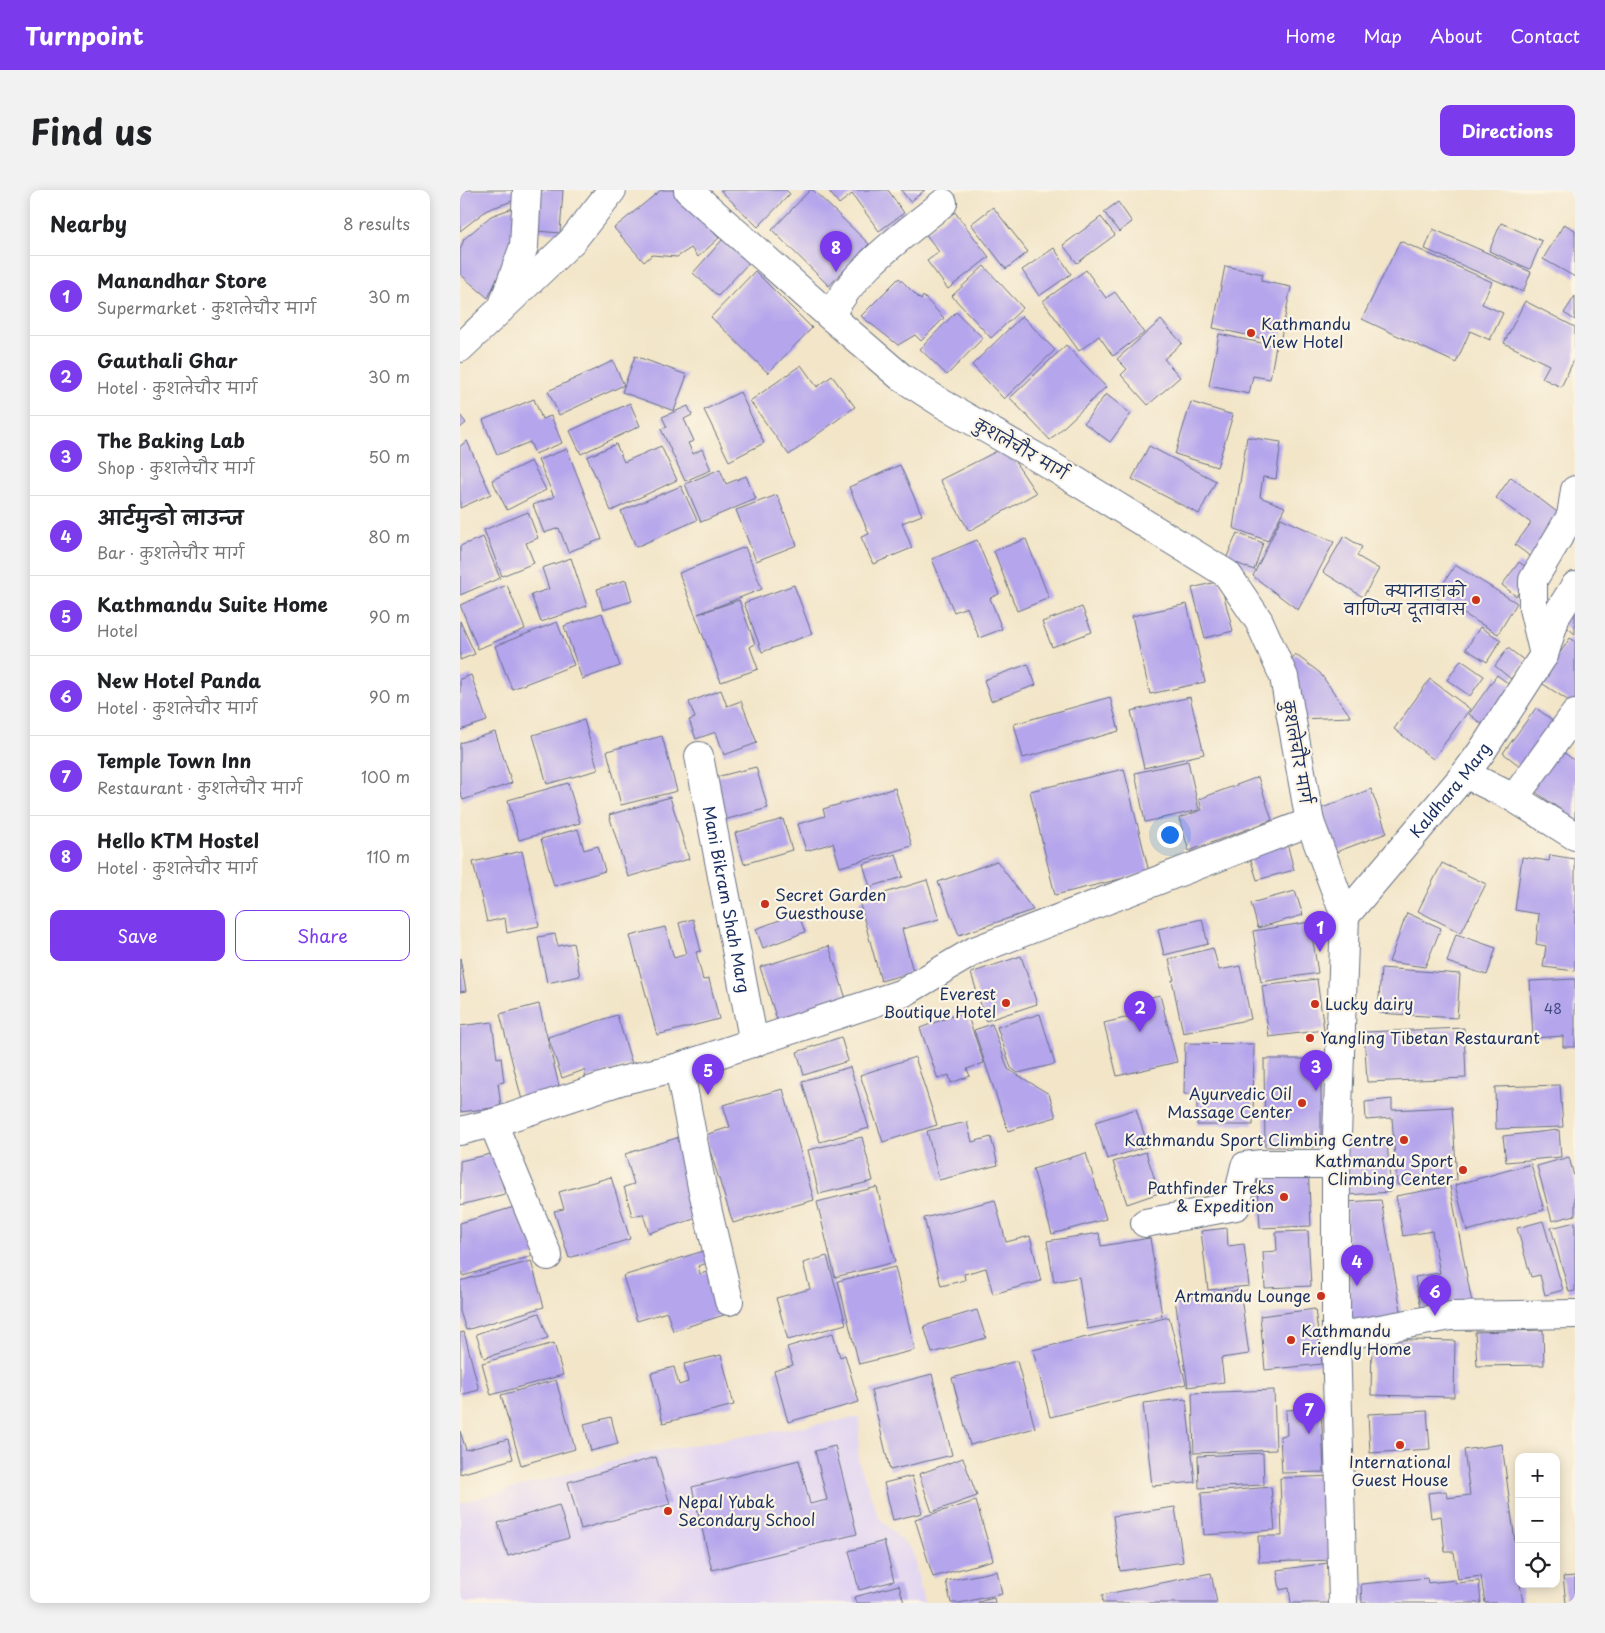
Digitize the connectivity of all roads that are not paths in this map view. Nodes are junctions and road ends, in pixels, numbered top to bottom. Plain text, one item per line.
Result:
1 (527, 190) edge
2 (612, 190) edge
3 (688, 190) edge
4 (943, 204) dead end
5 (502, 308) junction
6 (830, 316) junction
7 (460, 348) edge
8 (1575, 490) edge
9 (1575, 586) edge
10 (1544, 655) junction
11 (1575, 714) edge
12 (699, 756) dead end
13 (1465, 774) junction
14 (1514, 798) junction
15 (1310, 822) junction
16 (1575, 836) edge
17 (1345, 916) junction
18 (754, 1043) junction
19 (679, 1067) junction
20 (493, 1123) junction
21 (460, 1131) edge
22 (1336, 1164) junction
23 (1145, 1223) dead end
24 (548, 1256) dead end
25 (729, 1301) dead end
26 (1575, 1314) edge
27 (1336, 1337) junction
28 (1343, 1603) edge

1 - 5 street
2 - 5 street
3 - 6 street, कुशलेचौर मार्ग
4 - 6 street
5 - 7 street
6 - 15 street, कुशलेचौर मार्ग
8 - 10 street
9 - 10 street, Kaldhara Marg
10 - 13 street, Kaldhara Marg
11 - 14 street
12 - 18 street, Mani Bikram Shah Marg
13 - 14 street
13 - 17 street, Kaldhara Marg
14 - 16 street
15 - 17 street, कुशलेचौर मार्ग
15 - 18 street
17 - 22 street, कुशलेचौर मार्ग
18 - 19 street
19 - 20 street
19 - 25 street
20 - 21 street
20 - 24 street
22 - 23 street
22 - 27 street, कुशलेचौर मार्ग
26 - 27 street
27 - 28 street, कुशलेचौर मार्ग

